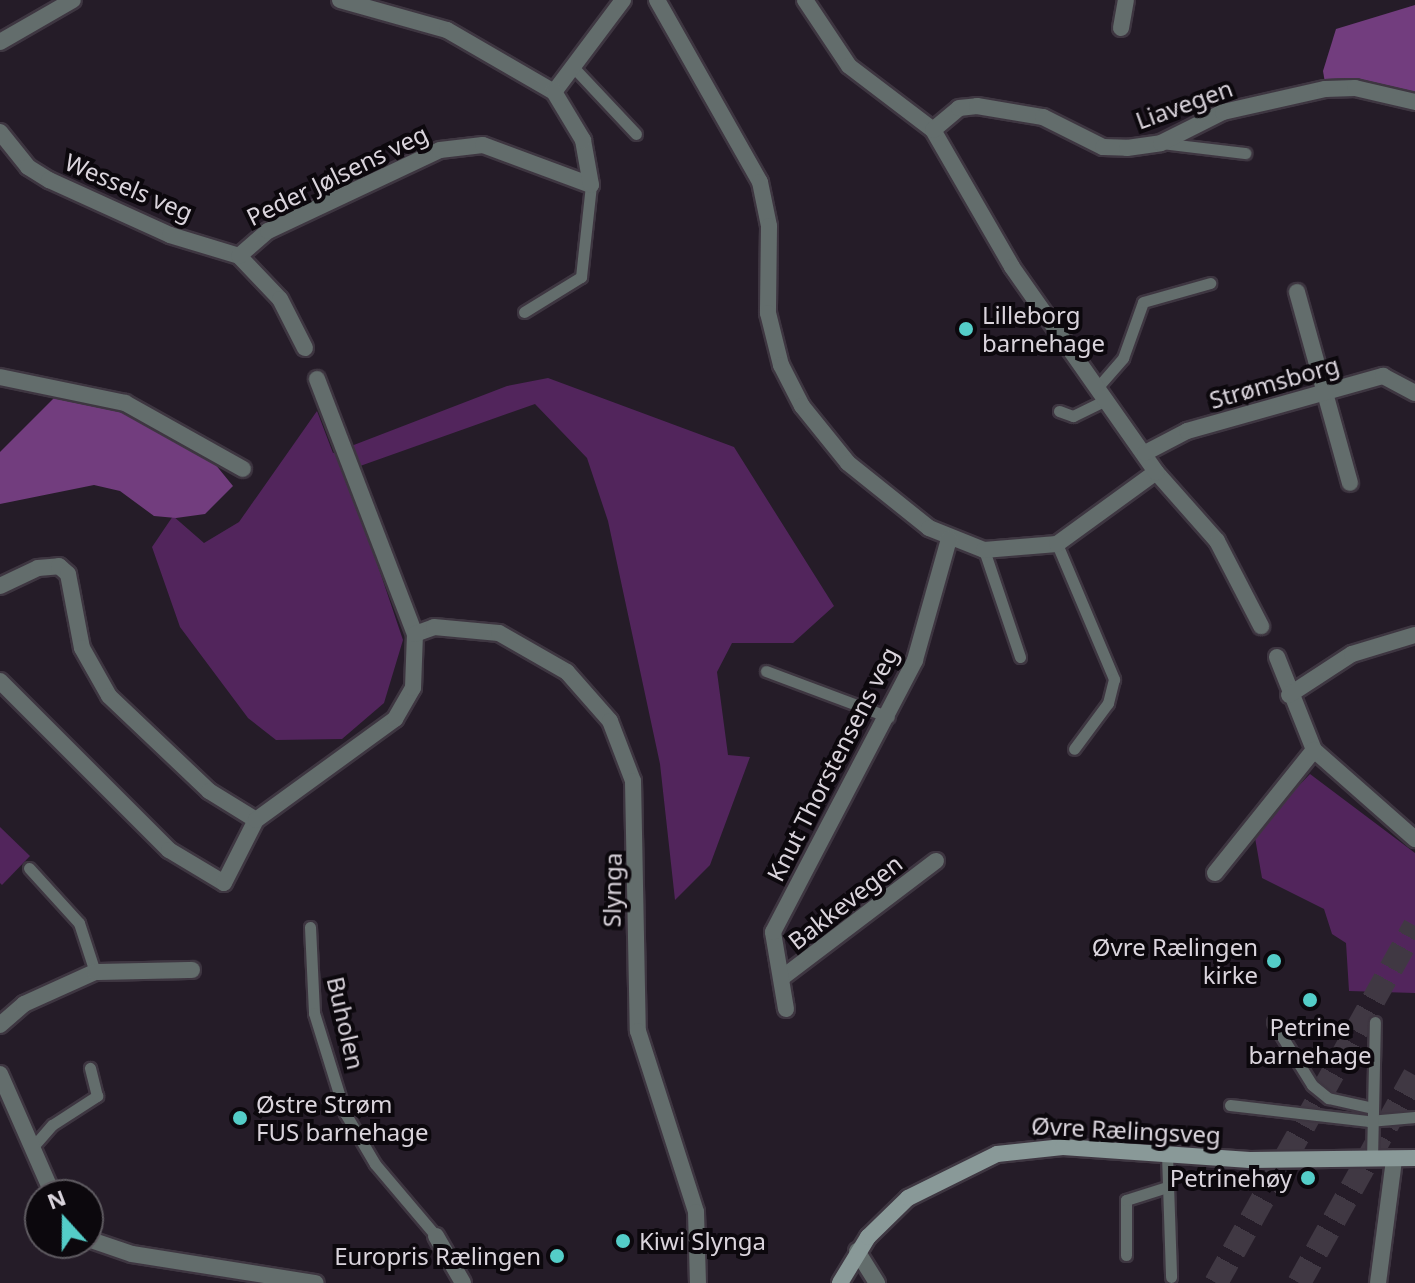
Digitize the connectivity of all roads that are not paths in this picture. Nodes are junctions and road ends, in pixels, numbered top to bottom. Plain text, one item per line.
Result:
1 (73, 0) edge
2 (340, 0) edge
3 (623, 0) edge
4 (657, 0) edge
5 (805, 0) edge
6 (1126, 0) edge
7 (1121, 28) dead end
8 (0, 42) edge
9 (575, 69) junction
10 (554, 92) junction
11 (1415, 102) edge
12 (933, 130) junction
13 (0, 132) edge
14 (636, 134) dead end
15 (1161, 143) junction
16 (1245, 153) dead end
17 (591, 185) junction
18 (239, 256) junction
19 (1210, 283) dead end
20 (1297, 292) dead end
21 (524, 312) dead end
22 (305, 348) dead end
23 (0, 377) edge
24 (317, 379) dead end
25 (1326, 393) junction
26 (1415, 393) edge
27 (1102, 394) junction
28 (1059, 411) dead end
29 (1145, 453) junction
30 (243, 469) dead end
31 (1156, 472) junction
32 (1350, 483) dead end
33 (949, 539) junction
34 (1057, 544) junction
35 (984, 550) junction
36 (0, 586) edge
37 (1261, 626) dead end
38 (415, 634) junction
39 (1415, 635) edge
40 (1020, 657) dead end
41 (1277, 657) dead end
42 (766, 671) dead end
43 (0, 681) edge
44 (1289, 695) junction
45 (889, 717) junction
46 (1074, 749) dead end
47 (1314, 750) junction
48 (256, 820) junction
49 (1415, 839) edge
50 (936, 861) dead end
51 (29, 868) dead end
52 (1215, 873) dead end
53 (310, 927) dead end
54 (192, 970) dead end
55 (95, 972) junction
56 (783, 977) junction
57 (786, 1009) dead end
58 (1273, 1022) dead end
59 (1375, 1022) dead end
60 (0, 1025) edge
61 (90, 1068) dead end
62 (0, 1074) edge
63 (1230, 1105) dead end
64 (1369, 1107) junction
65 (1415, 1117) edge
66 (1369, 1121) junction
67 (31, 1149) junction
68 (1167, 1154) junction
69 (1415, 1158) edge
70 (1394, 1159) junction
71 (1372, 1160) junction
72 (45, 1179) edge
73 (1167, 1187) junction
74 (436, 1236) joint
75 (104, 1243) edge
76 (857, 1251) junction
77 (1126, 1255) dead end
78 (225, 1276) edge
79 (1171, 1277) dead end
80 (316, 1283) edge
81 (463, 1283) edge
82 (698, 1283) edge
83 (840, 1283) edge
84 (877, 1283) edge
85 (1378, 1283) edge

1 - 8 street
2 - 10 street
3 - 9 street
4 - 33 street
5 - 12 street
6 - 7 street
9 - 10 street
9 - 14 lane
10 - 17 street
11 - 15 street, Liavegen
12 - 15 street, Liavegen
12 - 27 street
13 - 18 street, Wessels veg
15 - 16 lane
17 - 18 street, Peder Jølsens veg
17 - 21 lane
18 - 22 street, Wessels veg
19 - 27 lane
20 - 25 street
23 - 30 street
24 - 38 street
25 - 26 street, Strømsborg
25 - 29 street, Strømsborg
25 - 32 street
27 - 28 lane
27 - 29 street
29 - 31 street
31 - 34 street
31 - 37 street
33 - 35 street
33 - 45 street, Knut Thorstensens veg
34 - 35 street
34 - 46 lane
35 - 40 lane
36 - 48 street
38 - 48 street
38 - 82 street, Slynga
39 - 44 street
41 - 44 street
42 - 45 lane
43 - 48 street
44 - 47 street
45 - 56 street, Knut Thorstensens veg
47 - 49 street
47 - 52 street
50 - 56 street, Bakkevegen
51 - 55 lane
53 - 74 lane, Buholen
54 - 55 street
55 - 60 street
56 - 57 street, Knut Thorstensens veg
58 - 64 lane
59 - 64 lane
61 - 67 lane
62 - 67 street
63 - 66 lane
64 - 66 lane
65 - 66 lane
66 - 71 lane
67 - 72 street
68 - 71 main road, Øvre Rælingsveg
68 - 73 lane
68 - 76 main road, Øvre Rælingsveg
69 - 70 main road, Øvre Rælingsveg
70 - 71 main road, Øvre Rælingsveg
70 - 85 street
73 - 77 lane
73 - 79 lane
74 - 81 street, Buholen
75 - 78 street
76 - 83 main road, Øvre Rælingsveg
76 - 84 street
78 - 80 street

